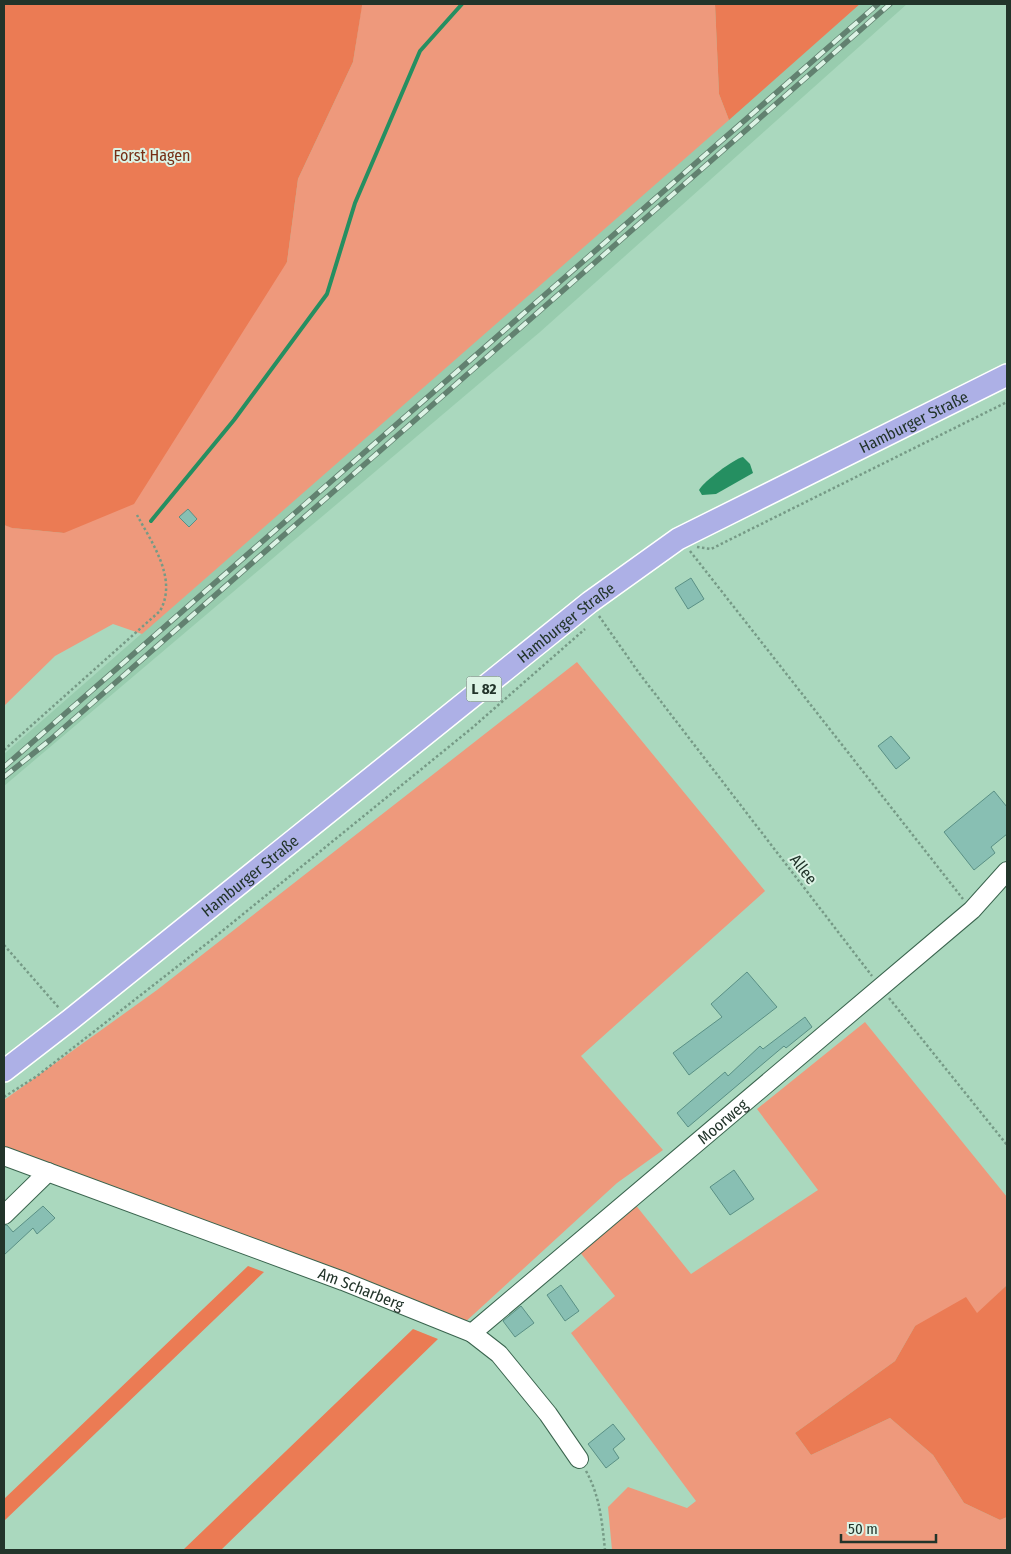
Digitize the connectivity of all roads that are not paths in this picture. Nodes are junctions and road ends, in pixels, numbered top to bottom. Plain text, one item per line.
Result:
1 (1007, 375) edge
2 (1007, 871) edge
3 (4, 1071) edge
4 (4, 1156) edge
5 (48, 1172) junction
6 (4, 1215) edge
7 (472, 1333) junction
8 (579, 1459) road end

1 - 3 main road, Hamburger Straße / L 82
2 - 7 street, Moorweg
4 - 5 street, Am Scharberg
5 - 6 street
5 - 7 street, Am Scharberg
7 - 8 street, Am Scharberg

